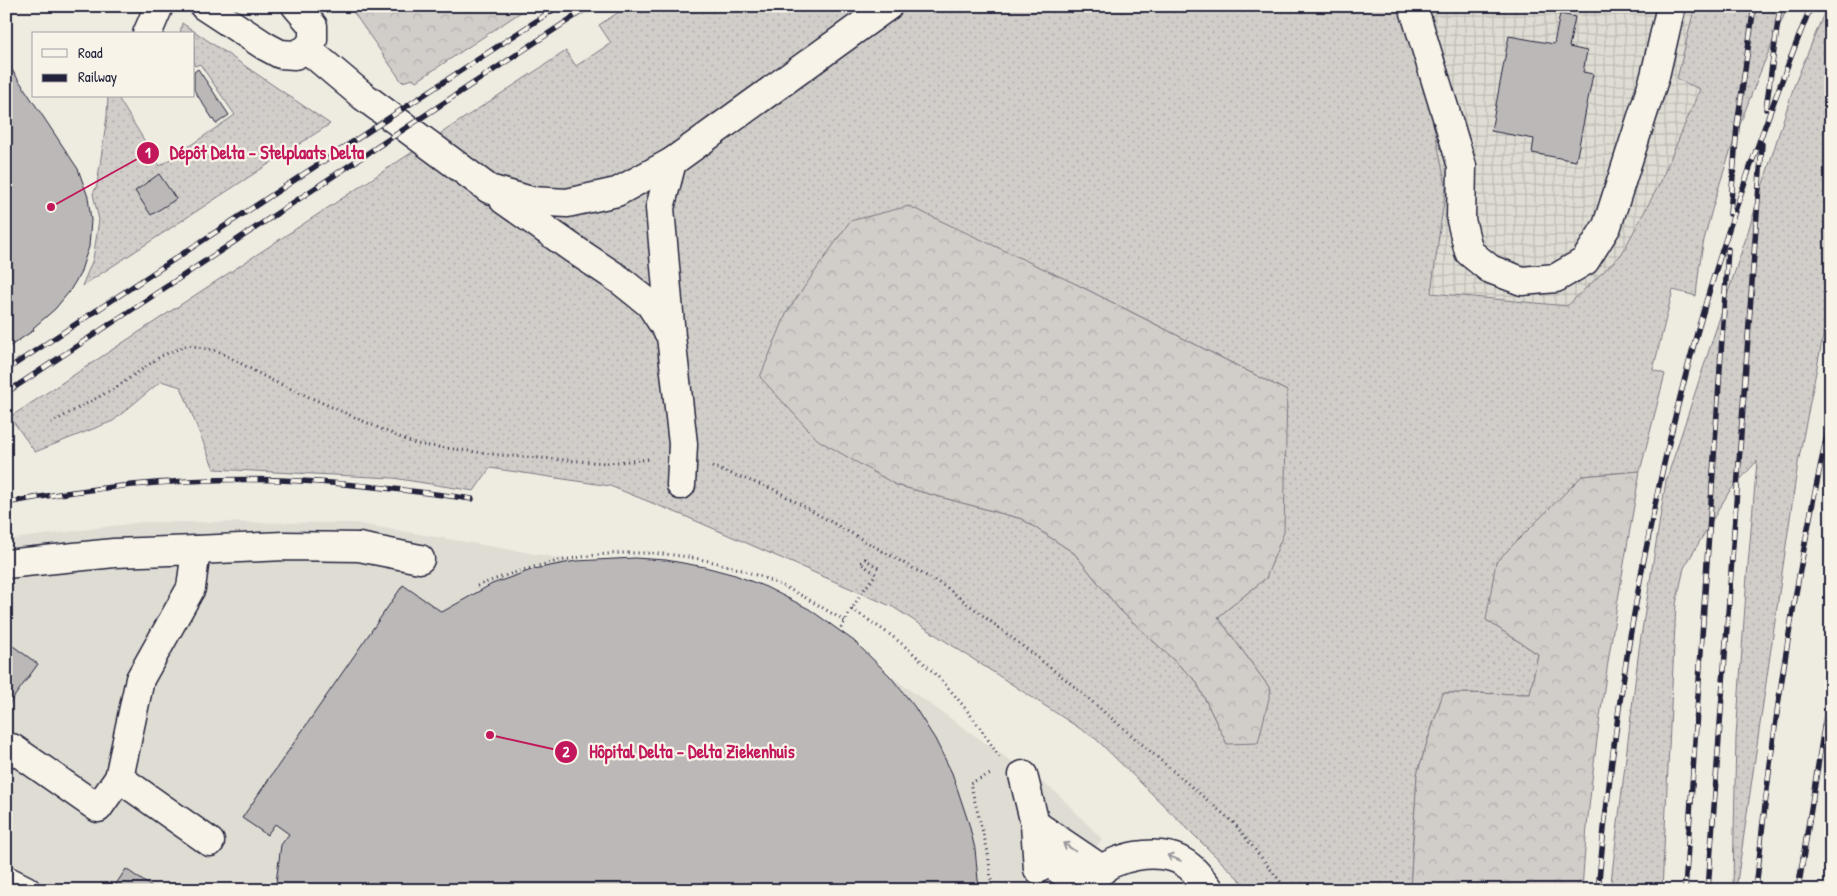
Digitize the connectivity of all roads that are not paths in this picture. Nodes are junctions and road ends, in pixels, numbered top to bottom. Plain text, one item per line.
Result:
1 (159, 6) edge
2 (204, 6) edge
3 (296, 6) edge
4 (888, 6) edge
5 (1413, 6) edge
6 (1671, 6) edge
7 (148, 32) edge
8 (307, 49) junction
9 (672, 162) junction
10 (489, 189) junction
11 (671, 336) junction
12 (681, 485) dead end
13 (196, 550) junction
14 (420, 559) dead end
15 (6, 564) edge
16 (12, 748) dead end
17 (1007, 769) road end
18 (119, 778) junction
19 (1035, 824) junction
20 (210, 842) dead end
21 (6, 880) edge
22 (1092, 883) edge
23 (26, 890) edge
24 (1210, 890) edge

1 - 7 street
2 - 8 street
3 - 8 street
4 - 9 street
5 - 6 street
8 - 10 street
9 - 10 street
9 - 11 street
10 - 11 street
11 - 12 street
13 - 14 street
13 - 15 street
13 - 18 street
16 - 18 street
17 - 19 street
18 - 20 street
22 -> 19 street
19 - 22 street
21 - 23 street
24 -> 22 street

